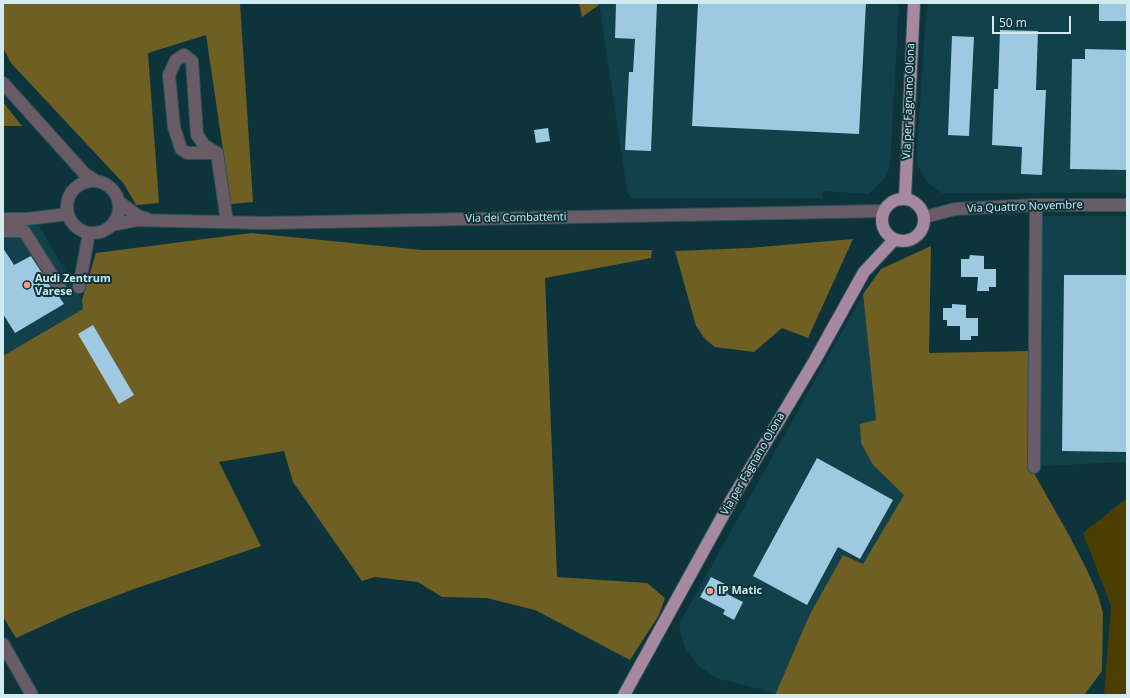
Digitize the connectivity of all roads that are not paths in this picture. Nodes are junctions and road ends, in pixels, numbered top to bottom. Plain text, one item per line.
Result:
1 (914, 3) edge
2 (3, 83) edge
3 (217, 153) junction
4 (69, 156) junction
5 (96, 181) junction
6 (72, 192) junction
7 (906, 198) junction
8 (119, 202) junction
9 (1036, 205) junction
10 (1127, 205) edge
11 (883, 211) junction
12 (68, 214) junction
13 (924, 217) junction
14 (3, 219) edge
15 (27, 219) junction
16 (150, 220) junction
17 (227, 222) junction
18 (112, 225) junction
19 (3, 231) edge
20 (24, 231) junction
21 (89, 232) junction
22 (894, 240) junction
23 (79, 287) dead end
24 (60, 288) dead end
25 (1034, 467) dead end
26 (3, 644) edge
27 (32, 695) edge
28 (624, 695) edge

1 - 7 main road, Via per Fagnano Olona
2 - 4 street, Via dei Combattenti
3 - 3 street
3 - 17 street
4 - 5 street, Via dei Combattenti
4 - 6 street
5 - 6 street
5 - 8 street, Via dei Combattenti
6 - 12 street
7 - 11 main road
7 - 13 main road
8 - 16 street, Via dei Combattenti
8 - 18 street
9 - 10 street, Via Quattro Novembre
9 - 13 street, Via Quattro Novembre
9 - 25 street
11 - 17 street, Via dei Combattenti
11 - 22 main road
12 - 15 street
12 - 21 street
13 - 22 main road
14 - 15 street
15 - 20 street
16 - 17 street, Via dei Combattenti
16 - 18 street, Via dei Combattenti
18 - 21 street, Via dei Combattenti
19 - 20 street
20 - 24 street
21 - 23 street
22 - 28 main road, Via per Fagnano Olona
26 - 27 street

